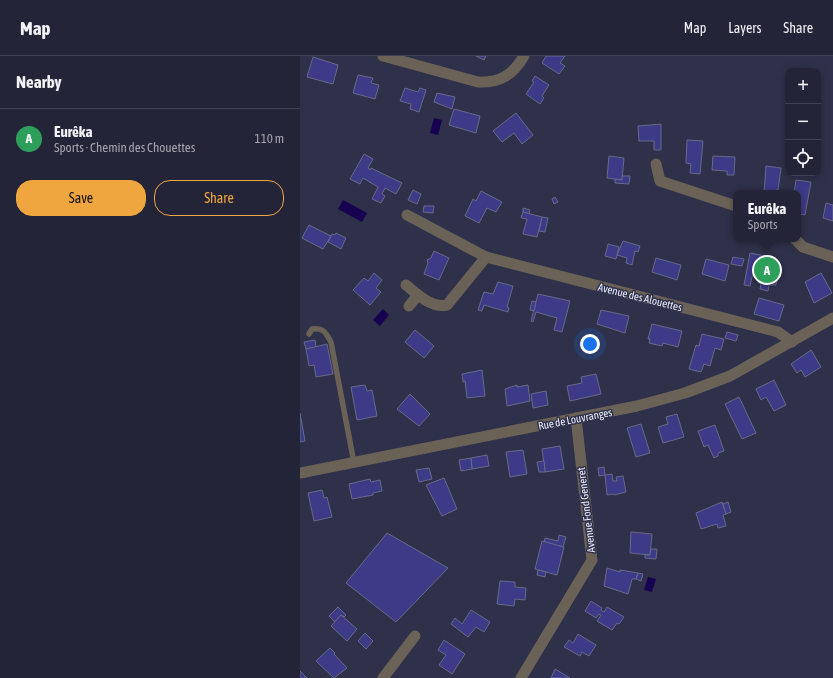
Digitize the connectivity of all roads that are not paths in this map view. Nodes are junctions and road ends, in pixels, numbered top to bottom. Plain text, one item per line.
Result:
1 (383, 56) edge
2 (524, 56) edge
3 (656, 164) dead end
4 (733, 205) edge
5 (407, 214) dead end
6 (799, 243) edge
7 (486, 257) junction
8 (833, 257) edge
9 (406, 285) dead end
10 (418, 295) junction
11 (409, 306) dead end
12 (833, 318) edge
13 (309, 334) dead end
14 (792, 342) junction
15 (576, 418) junction
16 (354, 463) junction
17 (300, 474) edge
18 (415, 636) dead end
19 (383, 678) edge
20 (521, 678) edge

1 - 2 street
3 - 4 street
5 - 7 street, Avenue des Alouettes
6 - 8 street
7 - 10 street
7 - 14 street, Avenue des Alouettes
9 - 10 street
10 - 11 street
12 - 14 street, Rue de Louvranges
13 - 16 lane
14 - 15 street, Rue de Louvranges
15 - 16 street, Rue de Louvranges
15 - 20 street, Avenue Fond Generet
16 - 17 street, Rue de Louvranges
18 - 19 street

